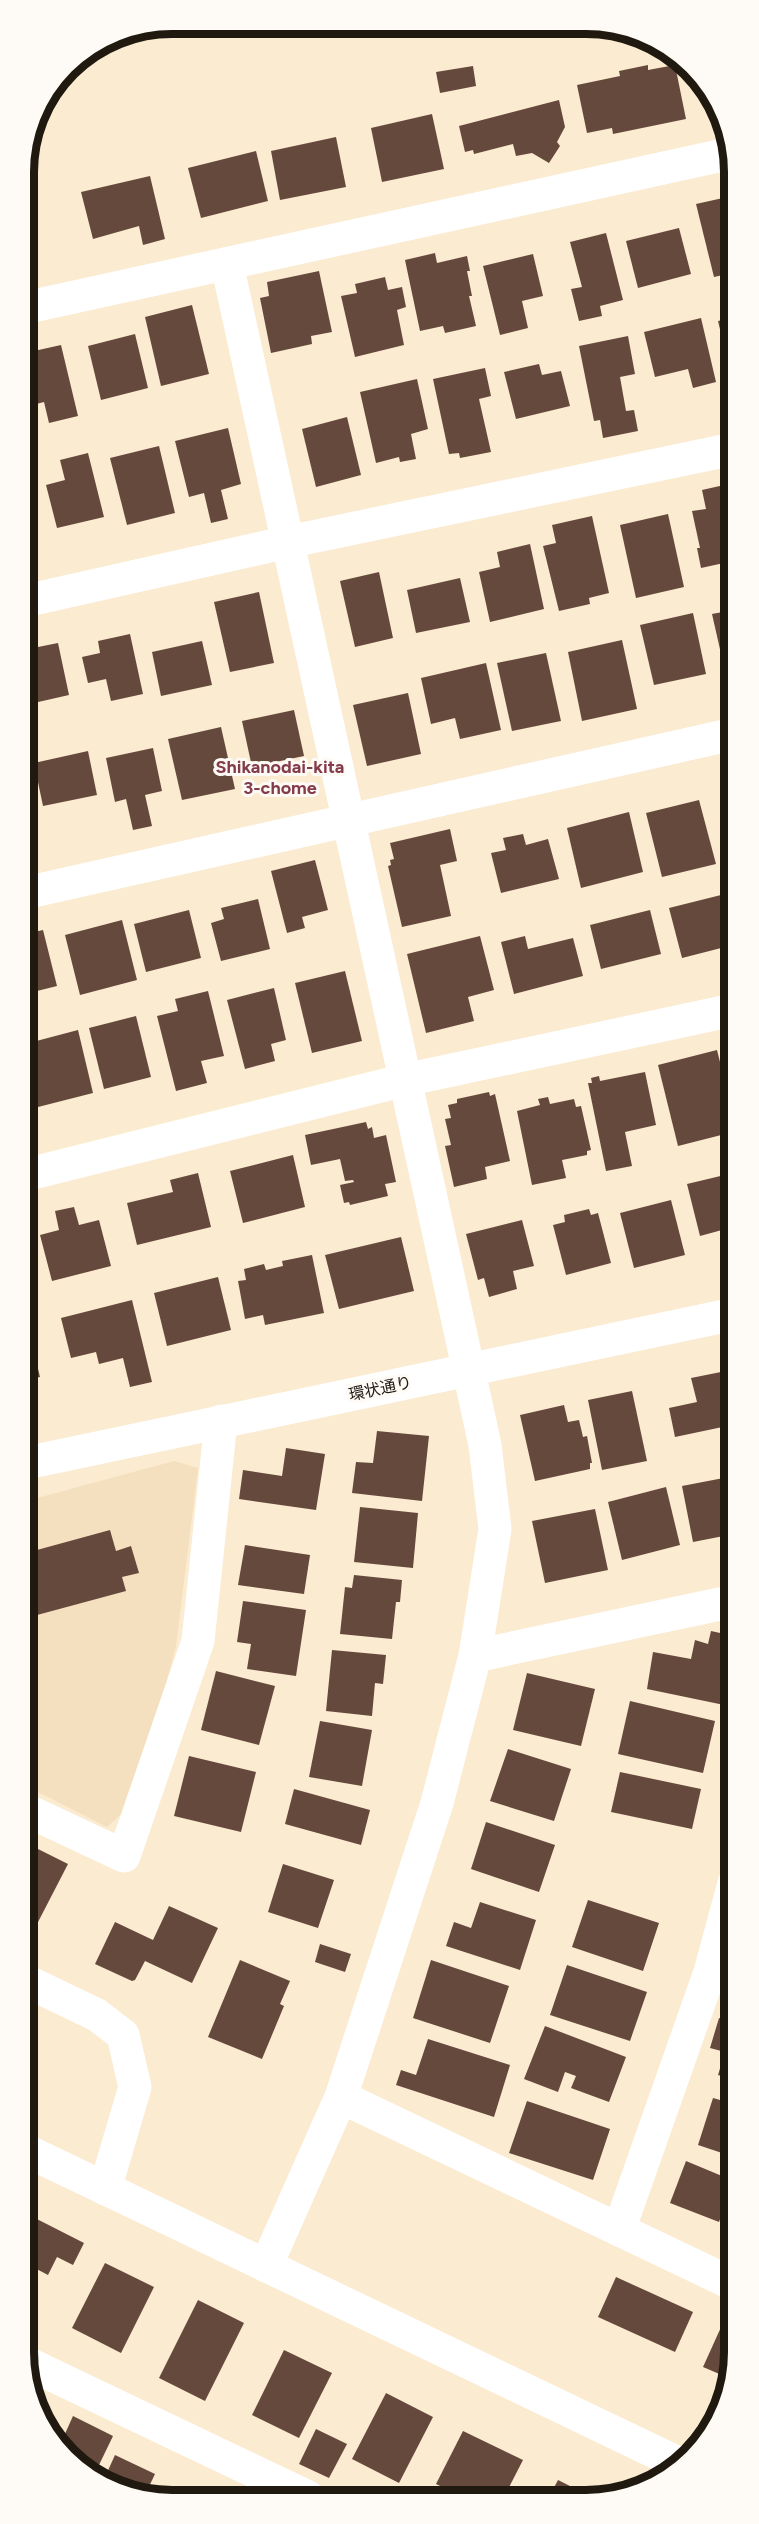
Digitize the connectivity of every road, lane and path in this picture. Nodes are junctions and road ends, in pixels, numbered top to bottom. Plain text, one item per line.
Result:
1 (723, 155) edge
2 (227, 264) junction
3 (35, 306) edge
4 (724, 451) edge
5 (288, 542) junction
6 (35, 599) edge
7 (724, 736) edge
8 (349, 820) junction
9 (35, 891) edge
10 (724, 1012) edge
11 (405, 1080) junction
12 (35, 1173) edge
13 (724, 1316) edge
14 (469, 1370) junction
15 (221, 1420) junction
16 (34, 1461) edge
17 (724, 1602) edge
18 (475, 1656) junction
19 (34, 1814) edge
20 (724, 1920) edge
21 (34, 1985) edge
22 (341, 2097) junction
23 (34, 2154) edge
24 (105, 2189) junction
25 (619, 2230) junction
26 (266, 2266) junction
27 (724, 2280) edge
28 (36, 2367) edge
29 (672, 2460) edge
30 (293, 2490) edge

1 - 2 street
2 - 3 street
2 - 5 street
4 - 5 street
5 - 6 street
5 - 8 street
7 - 8 street
8 - 9 street
8 - 11 street
10 - 11 street
11 - 12 street
11 - 14 street
13 - 14 street, 環状通り
14 - 15 street, 環状通り
14 - 18 street
15 - 16 street, 環状通り
15 - 19 street
17 - 18 street
18 - 22 street
20 - 25 street
21 - 24 street
22 - 25 street
22 - 26 street
23 - 24 street
24 - 26 street
25 - 27 street
26 - 29 street
28 - 30 street

